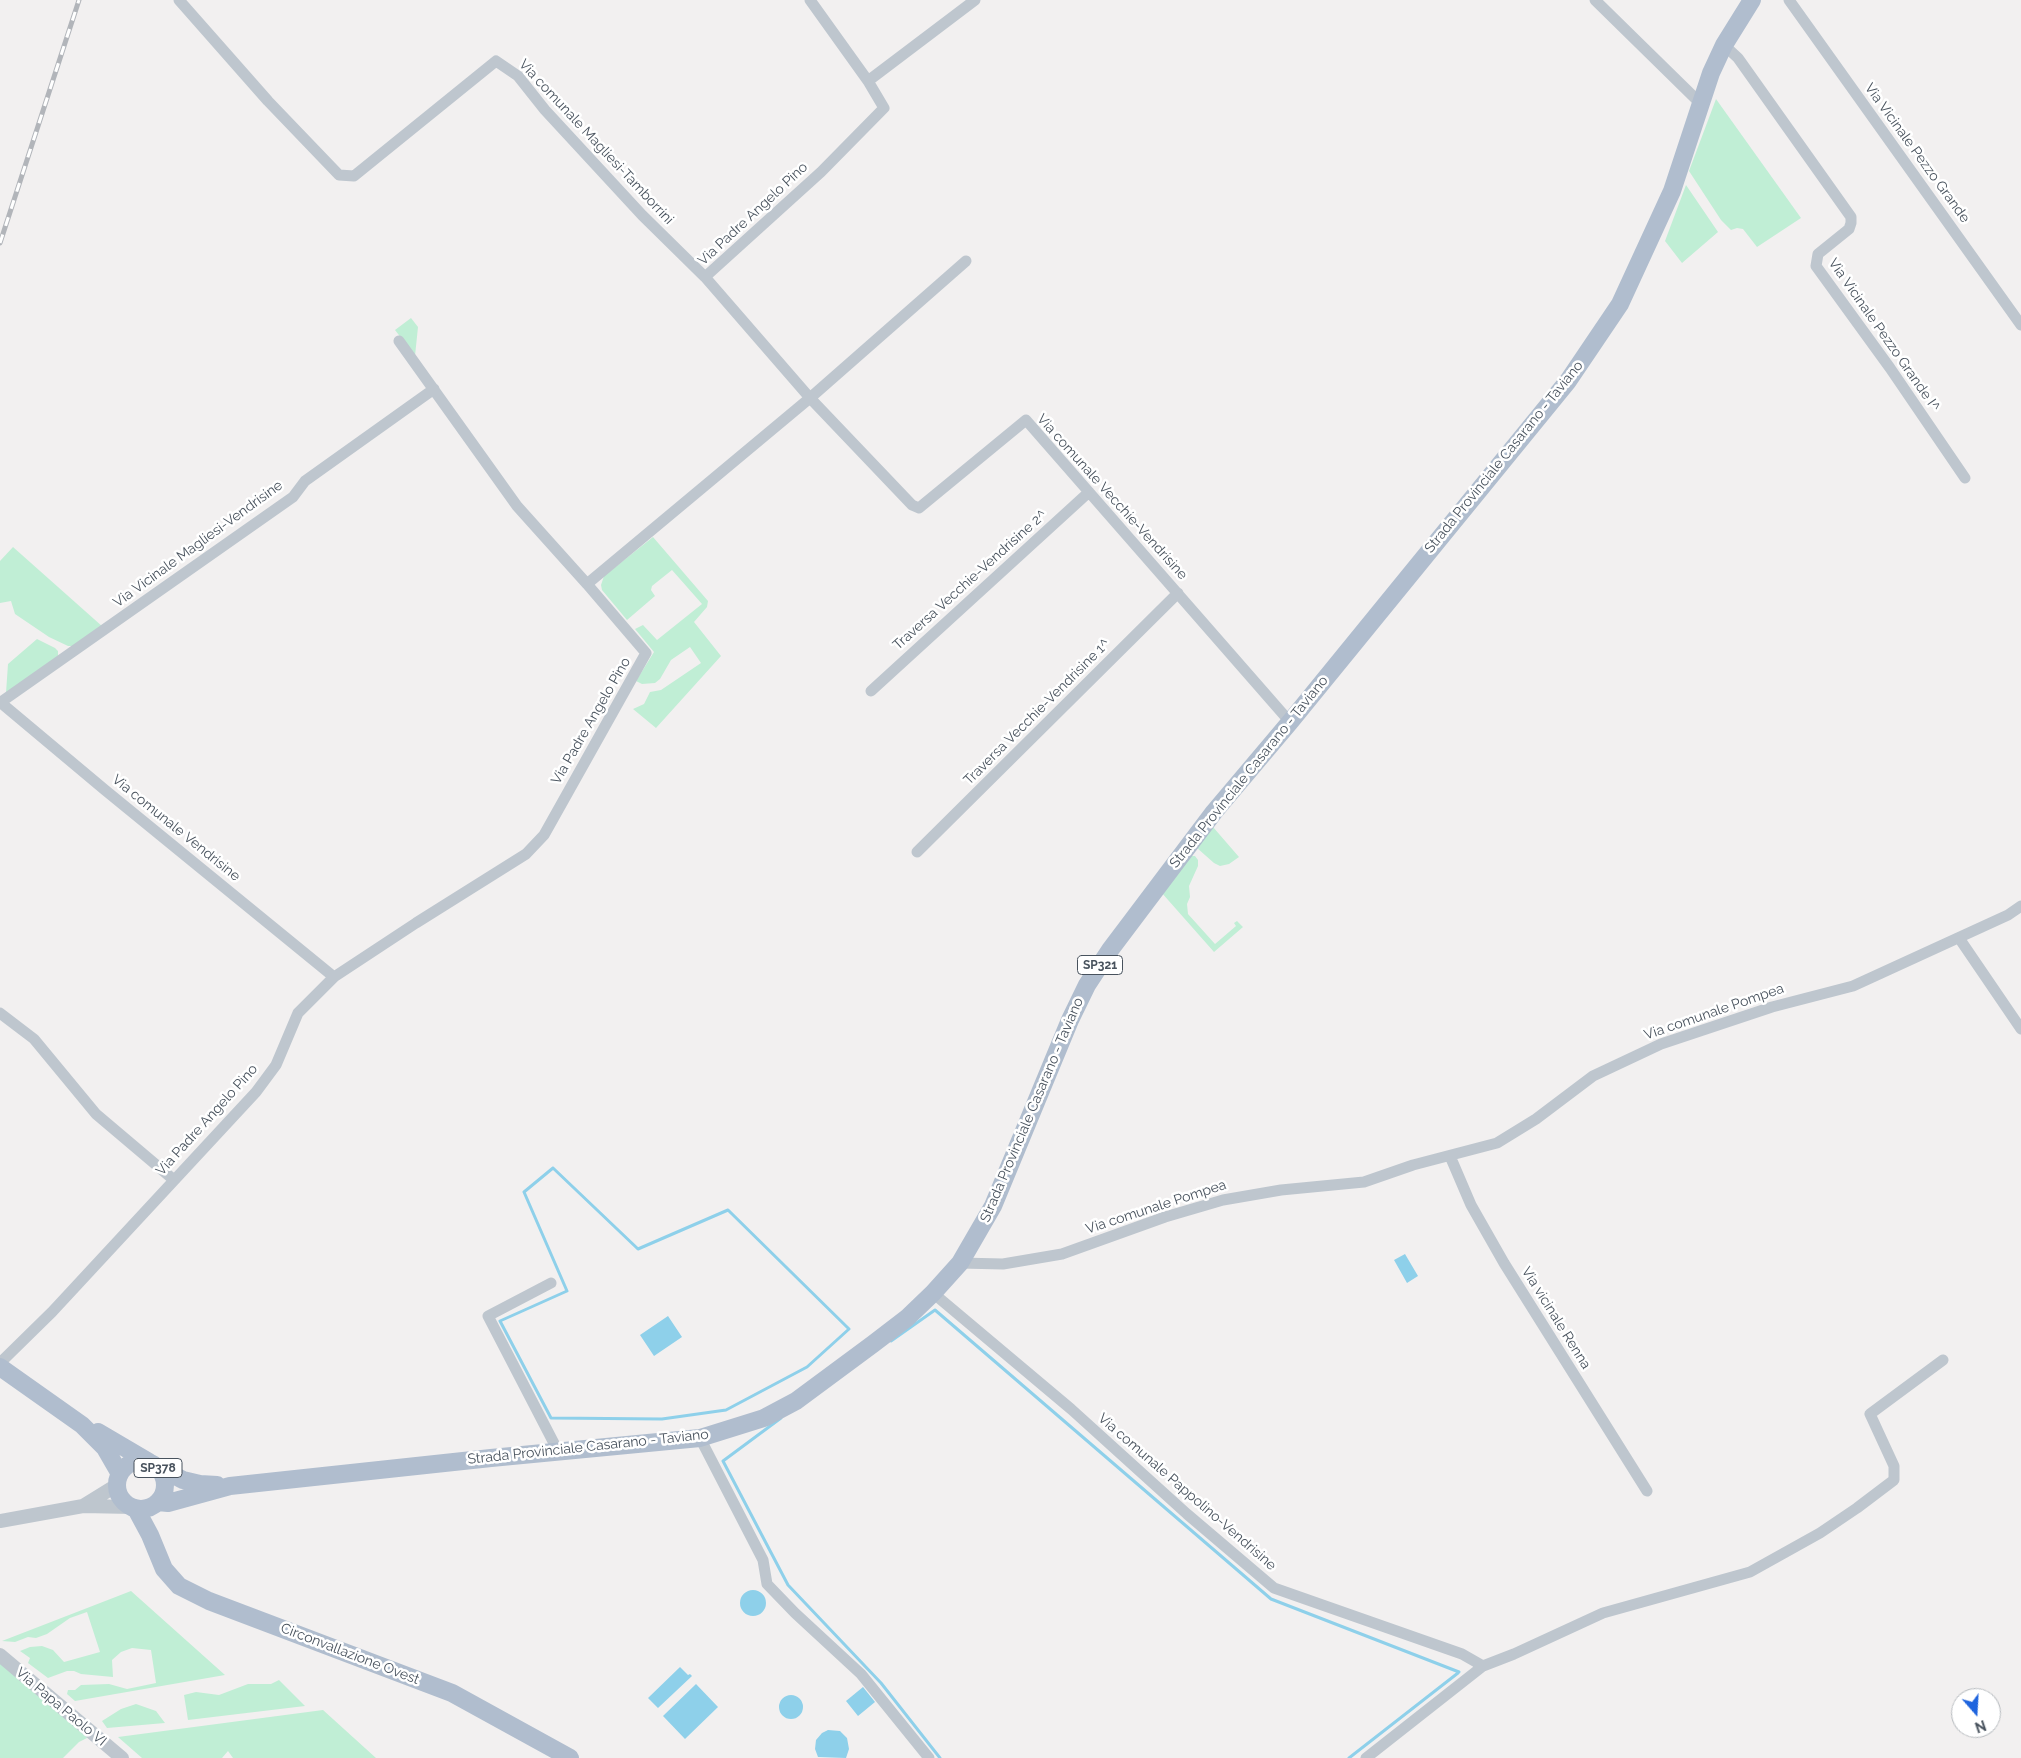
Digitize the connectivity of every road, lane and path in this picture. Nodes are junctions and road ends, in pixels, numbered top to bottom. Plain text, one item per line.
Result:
1 (179, 0) edge
2 (810, 0) edge
3 (975, 0) edge
4 (1595, 0) edge
5 (1752, 0) edge
6 (1789, 0) edge
7 (1724, 45) junction
8 (868, 82) junction
9 (1700, 103) junction
10 (966, 262) dead end
11 (705, 277) junction
12 (2021, 325) edge
13 (400, 341) dead end
14 (434, 388) junction
15 (810, 398) junction
16 (1965, 478) dead end
17 (1089, 492) junction
18 (587, 584) junction
19 (1178, 593) junction
20 (871, 691) dead end
21 (0, 702) edge
22 (1290, 722) junction
23 (917, 852) dead end
24 (2021, 906) edge
25 (1959, 938) junction
26 (334, 977) junction
27 (0, 1013) edge
28 (2021, 1030) edge
29 (1450, 1156) junction
30 (174, 1180) junction
31 (960, 1263) junction
32 (551, 1283) dead end
33 (933, 1293) junction
34 (1943, 1360) dead end
35 (4, 1368) edge
36 (82, 1425) junction
37 (700, 1438) junction
38 (558, 1451) junction
39 (154, 1465) junction
40 (118, 1479) junction
41 (230, 1486) junction
42 (1647, 1491) dead end
43 (83, 1506) junction
44 (145, 1506) junction
45 (0, 1521) edge
46 (0, 1656) edge
47 (1483, 1666) junction
48 (122, 1758) edge
49 (570, 1758) edge
50 (930, 1758) edge
51 (1366, 1758) edge

1 - 11 street, Via comunale Magliesi-Tamborrini
2 - 8 street
3 - 8 street
4 - 9 street
5 - 7 main road, Strada Provinciale Casarano - Taviano / SP321
6 - 12 street, Via Vicinale Pezzo Grande
7 - 9 main road, Strada Provinciale Casarano - Taviano / SP321
7 - 16 street, Via Vicinale Pezzo Grande I^
8 - 11 street, Via Padre Angelo Pino
9 - 22 main road, Strada Provinciale Casarano - Taviano / SP321
10 - 15 street
11 - 15 street, Via Padre Angelo Pino
13 - 14 street
14 - 18 street
14 - 21 street, Via Vicinale Magliesi-Vendrisine
15 - 17 street, Via comunale Vecchie-Vendrisine
15 - 18 street
17 - 19 street, Via comunale Vecchie-Vendrisine
17 - 20 street, Traversa Vecchie-Vendrisine 2^
18 - 26 street, Via Padre Angelo Pino
19 - 22 street, Via comunale Vecchie-Vendrisine
19 - 23 street, Traversa Vecchie-Vendrisine 1^
21 - 26 street, Via comunale Vendrisine
22 - 31 main road, Strada Provinciale Casarano - Taviano / SP321
24 - 25 street, Via comunale Pompea
25 - 28 street
25 - 29 street, Via comunale Pompea
26 - 30 street, Via Padre Angelo Pino
27 - 30 street
29 - 31 street, Via comunale Pompea
29 - 42 street, Via vicinale Renna
30 - 35 street, Via Padre Angelo Pino
31 - 33 main road, Strada Provinciale Casarano - Taviano / SP321
32 - 38 street
33 - 37 main road, Strada Provinciale Casarano - Taviano / SP321
33 - 47 street, Via comunale Pappolino-Vendrisine
34 - 47 street
35 - 36 main road, SP378
36 - 39 main road, SP378
36 - 40 main road, SP378
37 - 38 main road, Strada Provinciale Casarano - Taviano / SP321
37 - 50 street
38 - 41 main road, Strada Provinciale Casarano - Taviano / SP321
39 - 40 main road, SP378
39 - 41 main road
39 - 44 main road, SP378
40 - 43 street
40 - 44 main road, SP378
41 - 44 main road, Strada Provinciale Casarano - Taviano / SP321
43 - 44 street
43 - 45 street
44 - 49 main road, Circonvallazione Ovest
46 - 48 street, Via Papa Paolo VI
47 - 51 street

